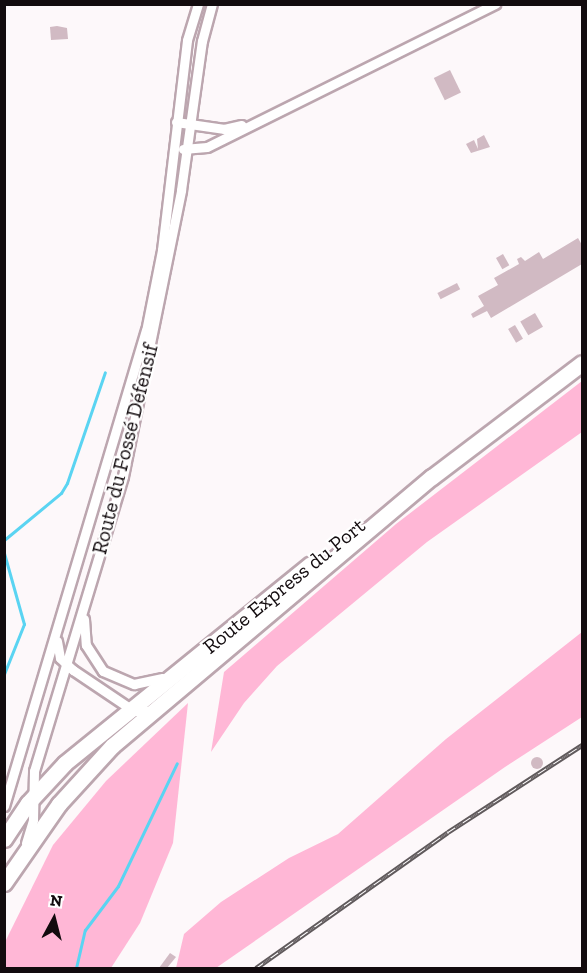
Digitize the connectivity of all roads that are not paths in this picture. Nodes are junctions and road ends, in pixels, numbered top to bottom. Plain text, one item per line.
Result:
1 (198, 4) edge
2 (212, 4) edge
3 (495, 4) edge
4 (256, 121) junction
5 (176, 122) junction
6 (190, 124) junction
7 (173, 148) junction
8 (187, 149) junction
9 (582, 352) edge
10 (582, 363) edge
11 (90, 587) junction
12 (59, 624) junction
13 (67, 665) junction
14 (171, 675) junction
15 (156, 709) junction
16 (131, 710) junction
17 (33, 797) junction
18 (4, 806) edge
19 (4, 839) edge
20 (22, 854) junction
21 (4, 883) edge

1 - 5 street, Route du Fossé Défensif
2 - 6 street, Route du Fossé Défensif
3 - 4 street
4 - 6 street
4 - 8 street
5 - 6 street
5 - 7 street, Route du Fossé Défensif
6 - 8 street, Route du Fossé Défensif
7 - 8 street
7 - 12 street, Route du Fossé Défensif
8 - 11 street, Route du Fossé Défensif
9 - 14 main road, Route Express du Port
10 - 15 main road, Route Express du Port
11 - 13 street, Route du Fossé Défensif
11 - 14 street
12 - 13 street
12 - 18 street, Route du Fossé Défensif
13 - 16 street
13 - 17 street, Route du Fossé Défensif
14 - 16 main road, Route Express du Port
15 - 16 street
15 - 20 main road, Route Express du Port
16 - 17 main road, Route Express du Port
17 - 19 main road, Route Express du Port
17 - 20 street, Route du Fossé Défensif
20 - 21 main road, Route du Fossé Défensif

